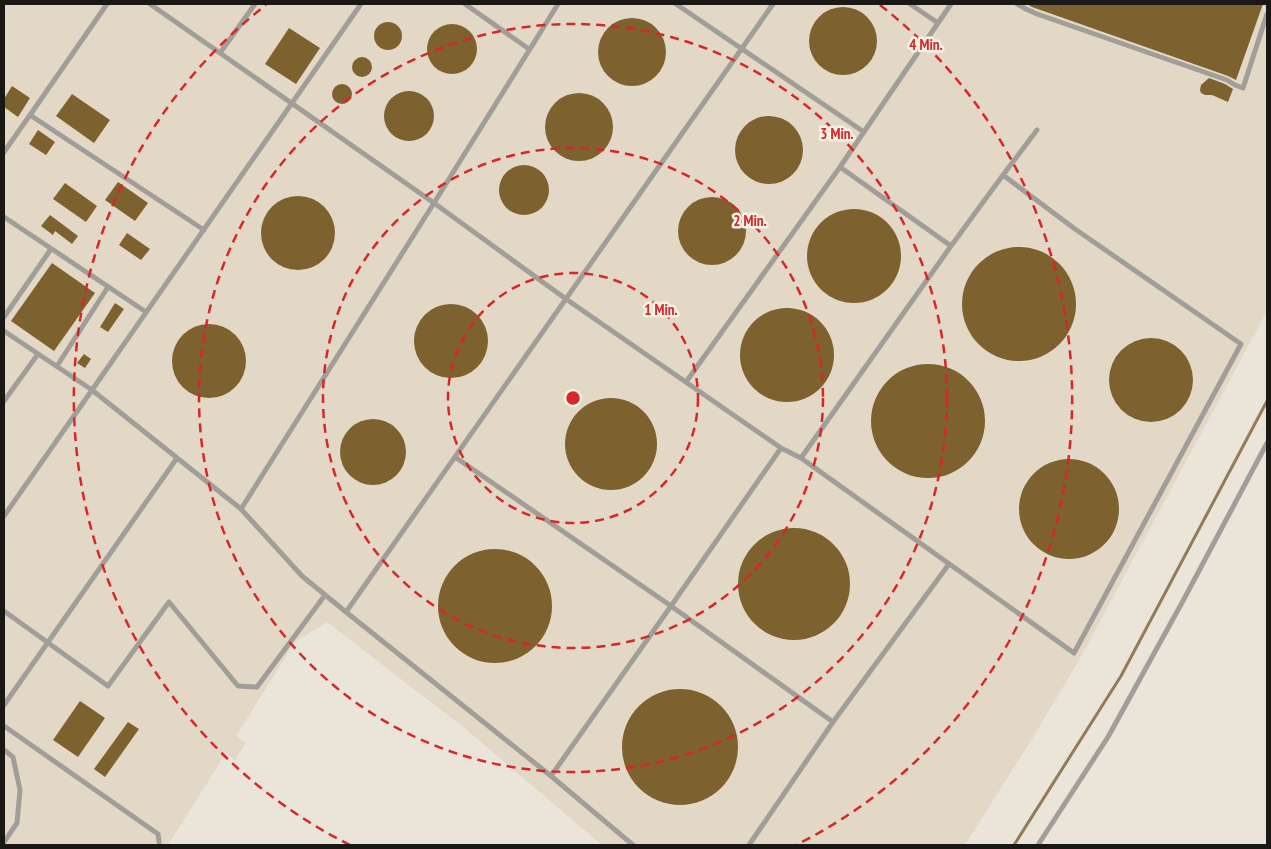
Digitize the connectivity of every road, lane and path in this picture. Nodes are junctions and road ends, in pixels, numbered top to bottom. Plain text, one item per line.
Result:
1 (107, 4) edge
2 (150, 4) edge
3 (255, 4) edge
4 (361, 4) edge
5 (465, 4) edge
6 (558, 4) edge
7 (676, 4) edge
8 (773, 4) edge
9 (910, 4) edge
10 (951, 4) edge
11 (1017, 4) edge
12 (1267, 14) edge
13 (938, 23) junction
14 (530, 49) junction
15 (742, 49) junction
16 (220, 53) junction
17 (291, 103) junction
18 (30, 114) junction
19 (1037, 130) dead end
20 (864, 132) junction
21 (4, 152) edge
22 (840, 167) junction
23 (1004, 175) junction
24 (434, 203) junction
25 (4, 217) edge
26 (204, 230) junction
27 (950, 246) junction
28 (51, 249) junction
29 (108, 287) junction
30 (566, 299) junction
31 (146, 312) junction
32 (4, 316) edge
33 (4, 331) edge
34 (38, 354) junction
35 (57, 366) junction
36 (686, 382) junction
37 (92, 390) junction
38 (4, 401) edge
39 (1267, 443) edge
40 (781, 448) junction
41 (177, 458) junction
42 (455, 458) junction
43 (800, 458) junction
44 (241, 509) junction
45 (4, 516) edge
46 (949, 564) junction
47 (325, 594) junction
48 (672, 606) junction
49 (4, 611) edge
50 (346, 612) junction
51 (48, 643) junction
52 (4, 706) edge
53 (833, 722) junction
54 (4, 726) edge
55 (4, 750) edge
56 (551, 776) junction
57 (4, 842) edge
58 (159, 842) dead end
59 (633, 845) edge
60 (749, 845) edge
61 (1038, 845) edge

1 - 18 lane
2 - 16 lane
3 - 16 lane
4 - 17 lane
5 - 14 lane
6 - 14 lane
7 - 15 lane
8 - 15 lane
9 - 13 lane
10 - 13 lane
11 - 12 lane
13 - 20 lane
14 - 24 lane
15 - 20 lane
15 - 30 lane
16 - 17 lane
17 - 24 lane
17 - 26 lane
18 - 21 lane
18 - 26 lane
19 - 23 lane
20 - 22 lane
22 - 27 lane
22 - 36 lane
23 - 27 lane
23 - 46 lane
24 - 30 lane
24 - 44 lane
25 - 28 lane
26 - 31 lane
27 - 43 lane
28 - 29 lane
28 - 32 lane
29 - 31 lane
29 - 35 lane
30 - 36 lane
30 - 42 lane
31 - 37 lane
33 - 34 lane
34 - 35 lane
34 - 38 lane
35 - 37 lane
36 - 40 lane
37 - 41 lane
37 - 45 lane
39 - 61 lane
40 - 43 lane
40 - 48 lane
41 - 44 lane
41 - 51 lane
42 - 48 lane
42 - 50 lane
43 - 46 lane
44 - 47 lane
46 - 53 lane
47 - 50 lane
47 - 51 lane
48 - 53 lane
48 - 56 lane
49 - 51 lane
50 - 56 lane
51 - 52 lane
53 - 60 lane
54 - 58 lane
55 - 57 lane
56 - 59 lane

